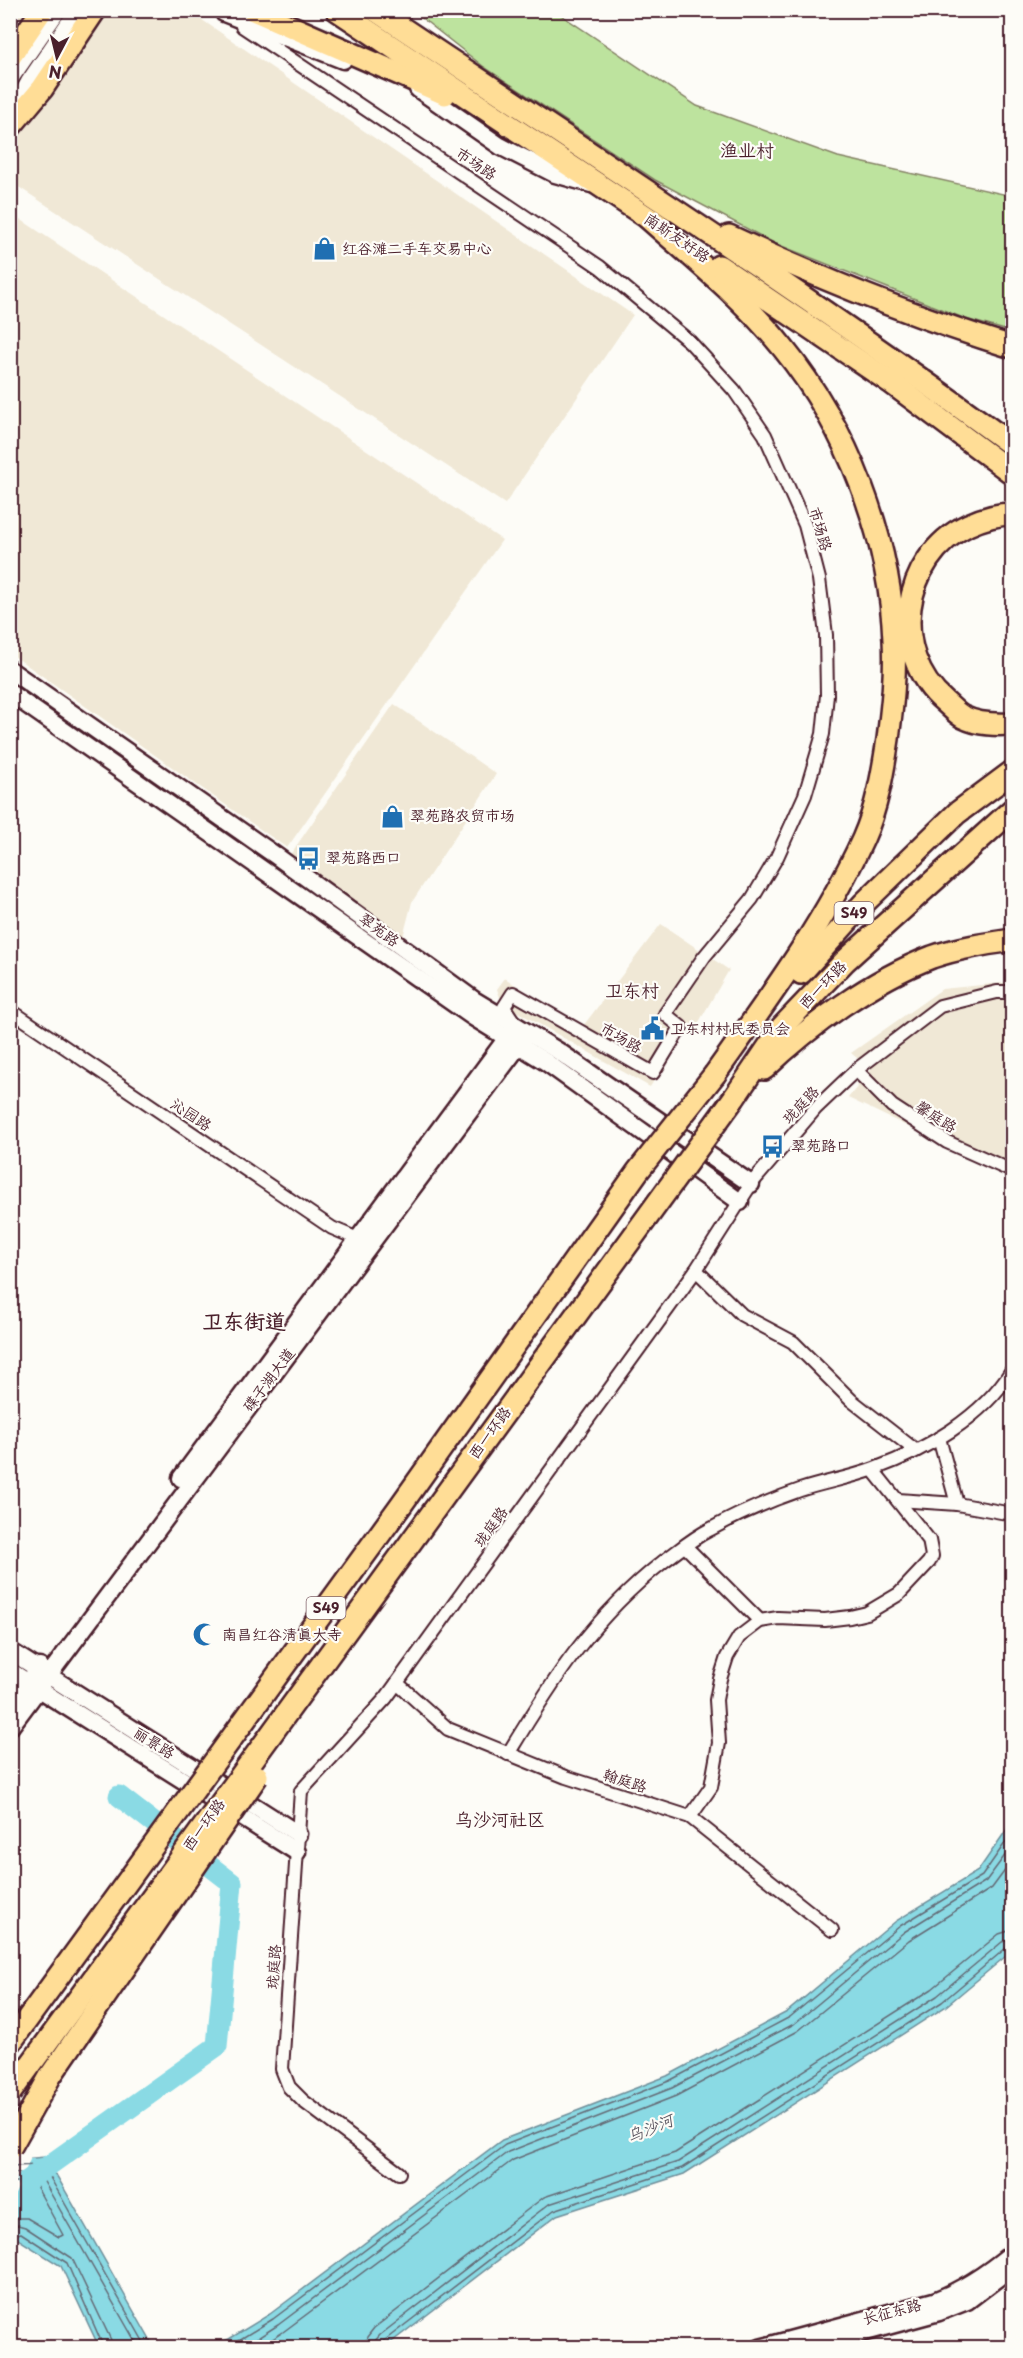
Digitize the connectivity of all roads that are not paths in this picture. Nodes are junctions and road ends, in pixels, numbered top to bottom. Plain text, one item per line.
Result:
1 (42, 10) edge
2 (58, 10) edge
3 (78, 10) edge
4 (95, 10) edge
5 (253, 10) edge
6 (337, 10) edge
7 (375, 10) edge
8 (222, 12) edge
9 (10, 57) edge
10 (10, 80) edge
11 (494, 116) junction
12 (10, 117) edge
13 (10, 127) edge
14 (601, 187) junction
15 (663, 203) junction
16 (648, 218) junction
17 (1012, 348) edge
18 (1012, 446) edge
19 (1012, 474) edge
20 (1012, 514) edge
21 (10, 670) edge
22 (10, 693) edge
23 (1012, 724) edge
24 (1012, 772) edge
25 (1012, 810) edge
26 (1012, 940) edge
27 (1012, 992) edge
28 (10, 1010) edge
29 (517, 1035) junction
30 (856, 1070) junction
31 (716, 1074) junction
32 (734, 1098) junction
33 (1012, 1171) edge
34 (751, 1184) junction
35 (740, 1202) junction
36 (358, 1239) junction
37 (696, 1270) junction
38 (1012, 1370) edge
39 (939, 1438) junction
40 (915, 1450) junction
41 (873, 1470) junction
42 (898, 1500) junction
43 (957, 1504) junction
44 (1012, 1514) edge
45 (685, 1546) junction
46 (760, 1621) junction
47 (339, 1639) junction
48 (10, 1651) edge
49 (10, 1671) edge
50 (38, 1679) junction
51 (397, 1683) junction
52 (10, 1706) edge
53 (10, 1727) edge
54 (508, 1754) junction
55 (690, 1817) junction
56 (298, 1834) junction
57 (297, 1852) junction
58 (832, 1930) dead end
59 (42, 1996) junction
60 (10, 2027) edge
61 (10, 2043) edge
62 (51, 2074) junction
63 (10, 2093) edge
64 (10, 2130) edge
65 (10, 2148) edge
66 (399, 2174) dead end
67 (1012, 2253) edge
68 (1012, 2267) edge
69 (760, 2348) edge
70 (806, 2348) edge

1 - 9 highway
2 - 10 main road
3 - 12 main road
4 - 13 highway
5 - 11 highway
6 - 11 highway, 南斯友好路
7 - 15 highway, 南斯友好路
8 - 14 main road
8 - 29 street, 市场路
11 - 14 highway, 南斯友好路
14 - 16 highway, 南斯友好路
15 - 17 highway
15 - 18 highway, 南斯友好路
16 - 19 highway, 南斯友好路
16 - 31 highway
20 - 23 highway
21 - 29 main road, 翠苑路
22 - 29 main road, 翠苑路
24 - 31 highway, 西一环路 / S49
25 - 32 highway, 西一环路 / S49
26 - 32 highway
27 - 30 street, 珑庭路
28 - 36 street, 沁园路
29 - 34 main road, 翠苑路
29 - 35 main road, 翠苑路
29 - 36 main road, 碟子湖大道
29 - 50 main road, 碟子湖大道
30 - 33 street, 馨庭路
30 - 34 street, 珑庭路
31 - 59 highway, 西一环路 / S49, bridge
32 - 47 highway, 西一环路 / S49, bridge
34 - 35 street, 珑庭路
35 - 37 street, 珑庭路
36 - 50 main road, 碟子湖大道
37 - 40 street
37 - 51 street, 珑庭路
38 - 39 street
39 - 40 street
39 - 43 street
40 - 41 street
41 - 42 street
41 - 45 street
42 - 43 street
42 - 46 street
43 - 44 street
45 - 46 street
45 - 54 street
46 - 55 street
47 - 62 highway, bridge
47 - 63 highway, 西一环路 / S49, bridge
48 - 50 main road, 丽景路
49 - 50 main road, 丽景路
50 - 52 main road, 碟子湖大道
50 - 53 main road, 碟子湖大道
50 - 56 main road, 丽景路
50 - 57 main road, 丽景路
51 - 54 street, 翰庭路
51 - 56 street, 珑庭路
54 - 55 street, 翰庭路
55 - 58 street, 翰庭路
56 - 57 street, 珑庭路
57 - 66 street, 珑庭路
59 - 60 highway, bridge
59 - 61 highway, 西一环路 / S49, bridge
62 - 64 highway, bridge
62 - 65 highway, bridge
67 - 69 main road, 长征东路
68 - 70 main road, 长征东路

